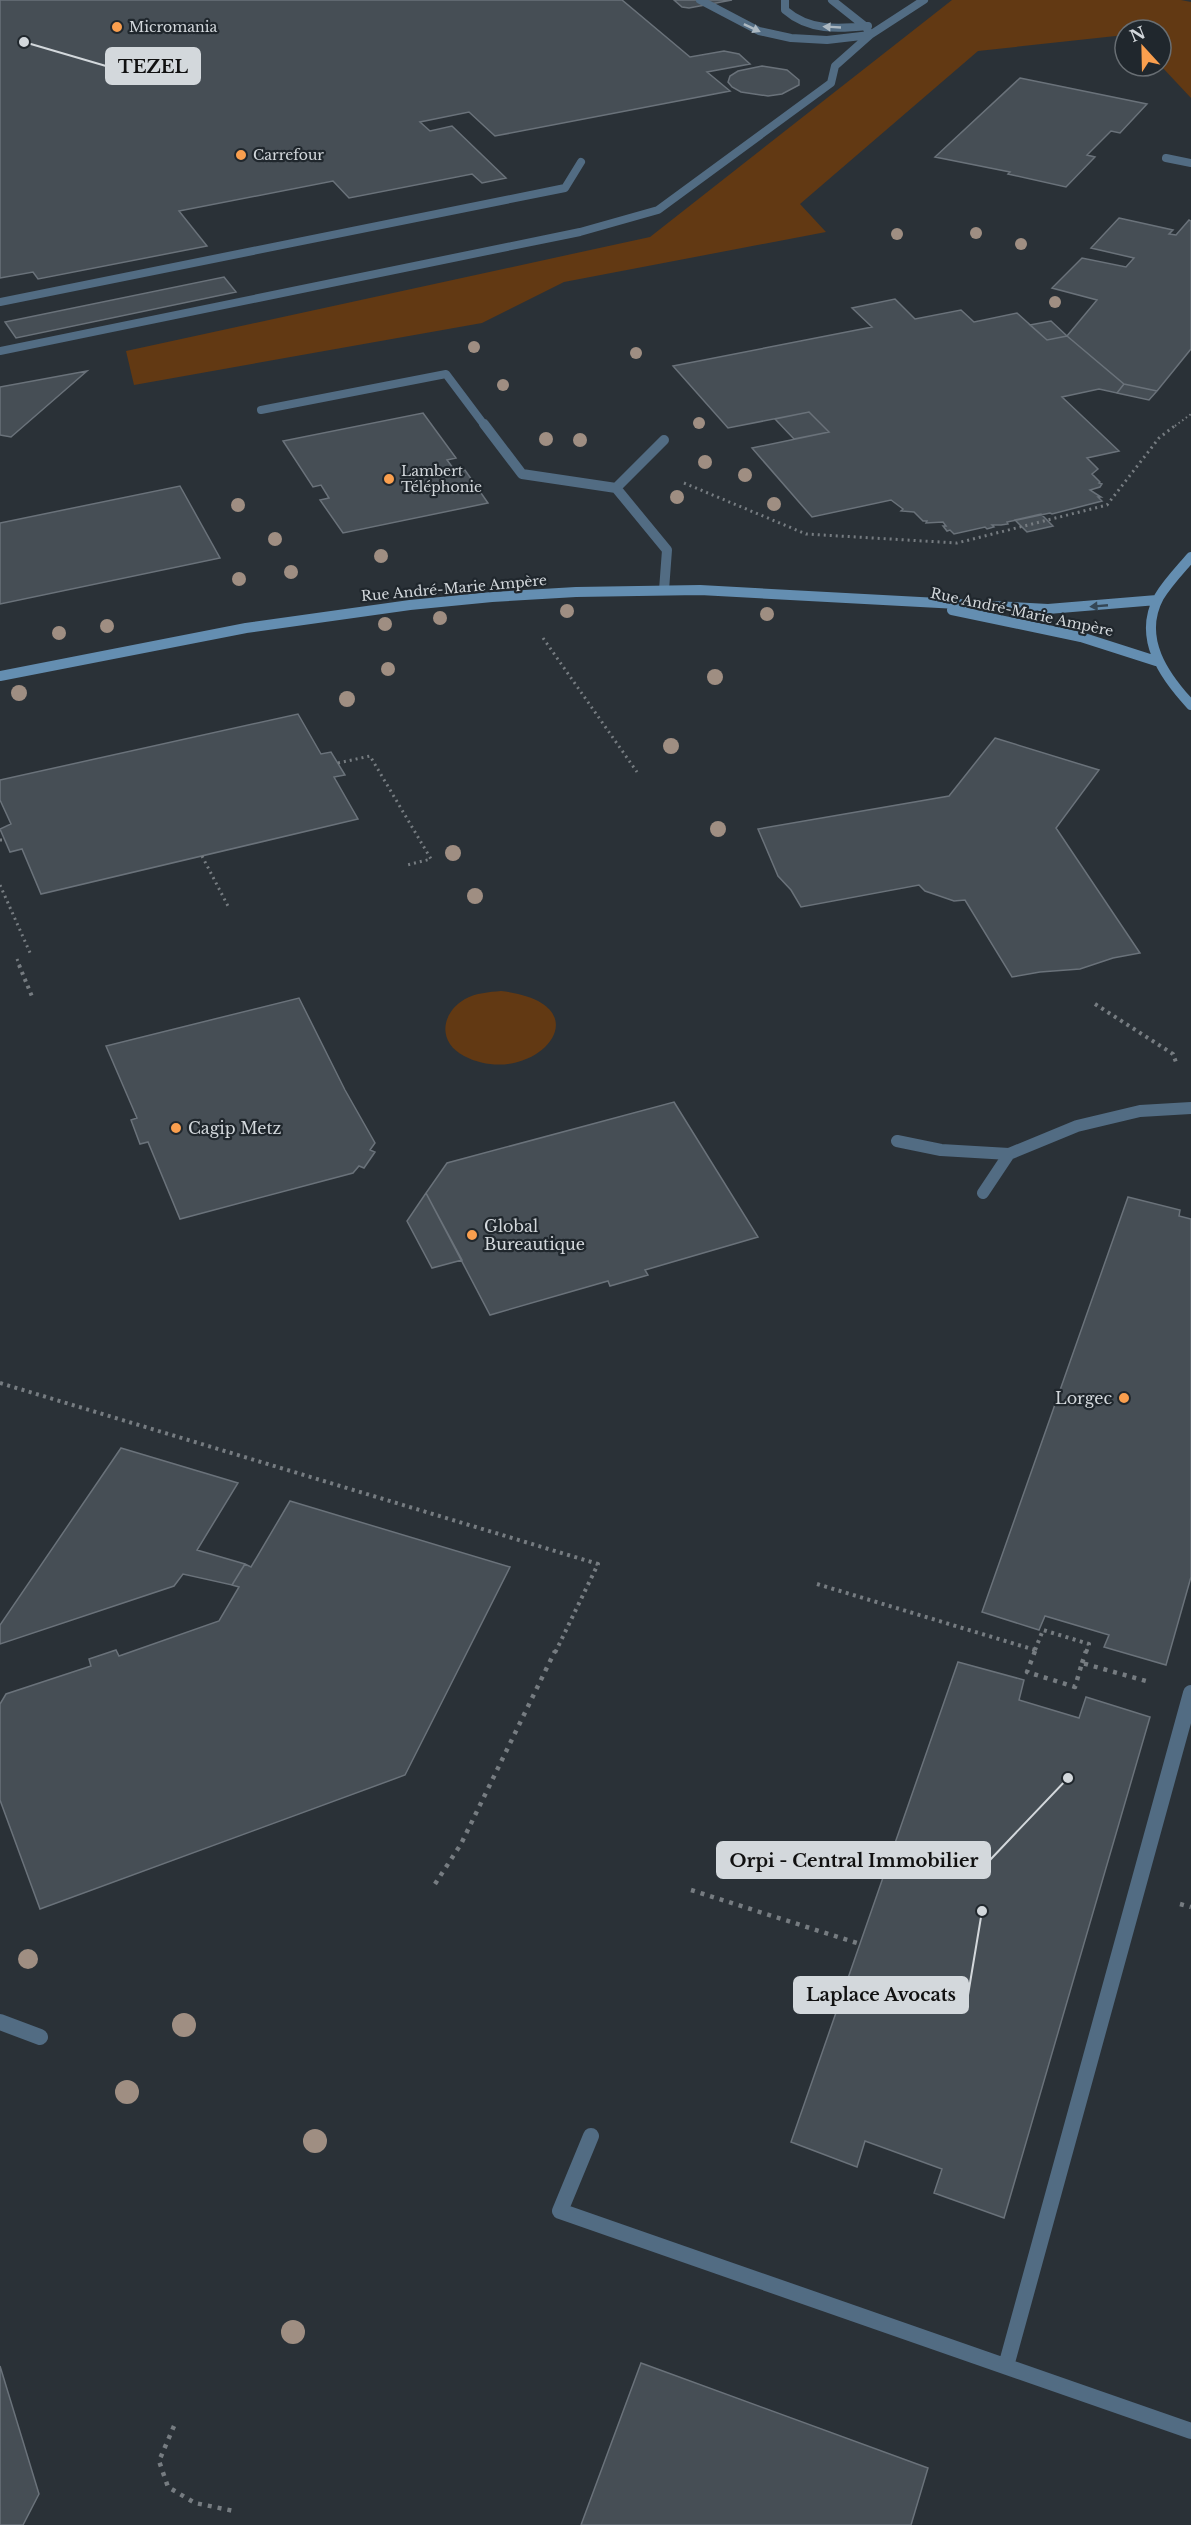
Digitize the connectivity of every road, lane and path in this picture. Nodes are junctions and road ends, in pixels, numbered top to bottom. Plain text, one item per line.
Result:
1 (700, 0) edge
2 (785, 0) edge
3 (832, 0) edge
4 (924, 0) edge
5 (868, 31) junction
6 (1166, 158) dead end
7 (580, 162) dead end
8 (1191, 164) edge
9 (0, 302) edge
10 (0, 351) edge
11 (261, 410) dead end
12 (1191, 414) edge
13 (664, 440) dead end
14 (639, 464) junction
15 (616, 488) junction
16 (1191, 557) edge
17 (664, 590) junction
18 (1157, 600) junction
19 (916, 603) junction
20 (539, 632) dead end
21 (1156, 661) junction
22 (0, 676) edge
23 (1191, 705) edge
24 (338, 763) dead end
25 (637, 772) dead end
26 (202, 856) dead end
27 (406, 865) dead end
28 (0, 885) edge
29 (229, 908) dead end
30 (31, 955) dead end
31 (17, 959) dead end
32 (33, 999) dead end
33 (1095, 1004) dead end
34 (1180, 1074) dead end
35 (1191, 1108) edge
36 (897, 1141) dead end
37 (1009, 1154) junction
38 (983, 1193) dead end
39 (0, 1383) edge
40 (817, 1584) dead end
41 (1035, 1650) junction
42 (1082, 1663) junction
43 (1191, 1693) edge
44 (435, 1884) dead end
45 (691, 1890) dead end
46 (860, 1944) dead end
47 (0, 2022) edge
48 (40, 2037) dead end
49 (591, 2136) dead end
50 (1006, 2366) junction
51 (174, 2426) dead end
52 (1191, 2431) edge
53 (234, 2511) dead end

1 -> 5 lane
5 -> 2 lane
3 - 5 lane
4 - 5 lane
5 - 10 lane
6 - 8 lane
7 - 9 lane
11 - 15 lane
12 - 14 path
13 - 14 lane
14 - 15 lane
15 - 17 lane
16 - 18 street
17 - 19 street, Rue André-Marie Ampère
17 - 22 street, Rue André-Marie Ampère
18 -> 19 street, Rue André-Marie Ampère
18 - 21 street
19 - 21 street, Rue André-Marie Ampère
20 - 25 path
21 - 23 street
24 - 27 path
26 - 29 path
28 - 30 path
31 - 32 path
33 - 34 path
35 - 37 lane
36 - 37 lane
37 - 38 lane
39 - 44 path
40 - 41 path
41 - 42 path
41 - 42 path
42 - 43 path
43 - 50 lane
45 - 46 path
47 - 48 lane
49 - 50 lane
50 - 52 lane
51 - 53 path

